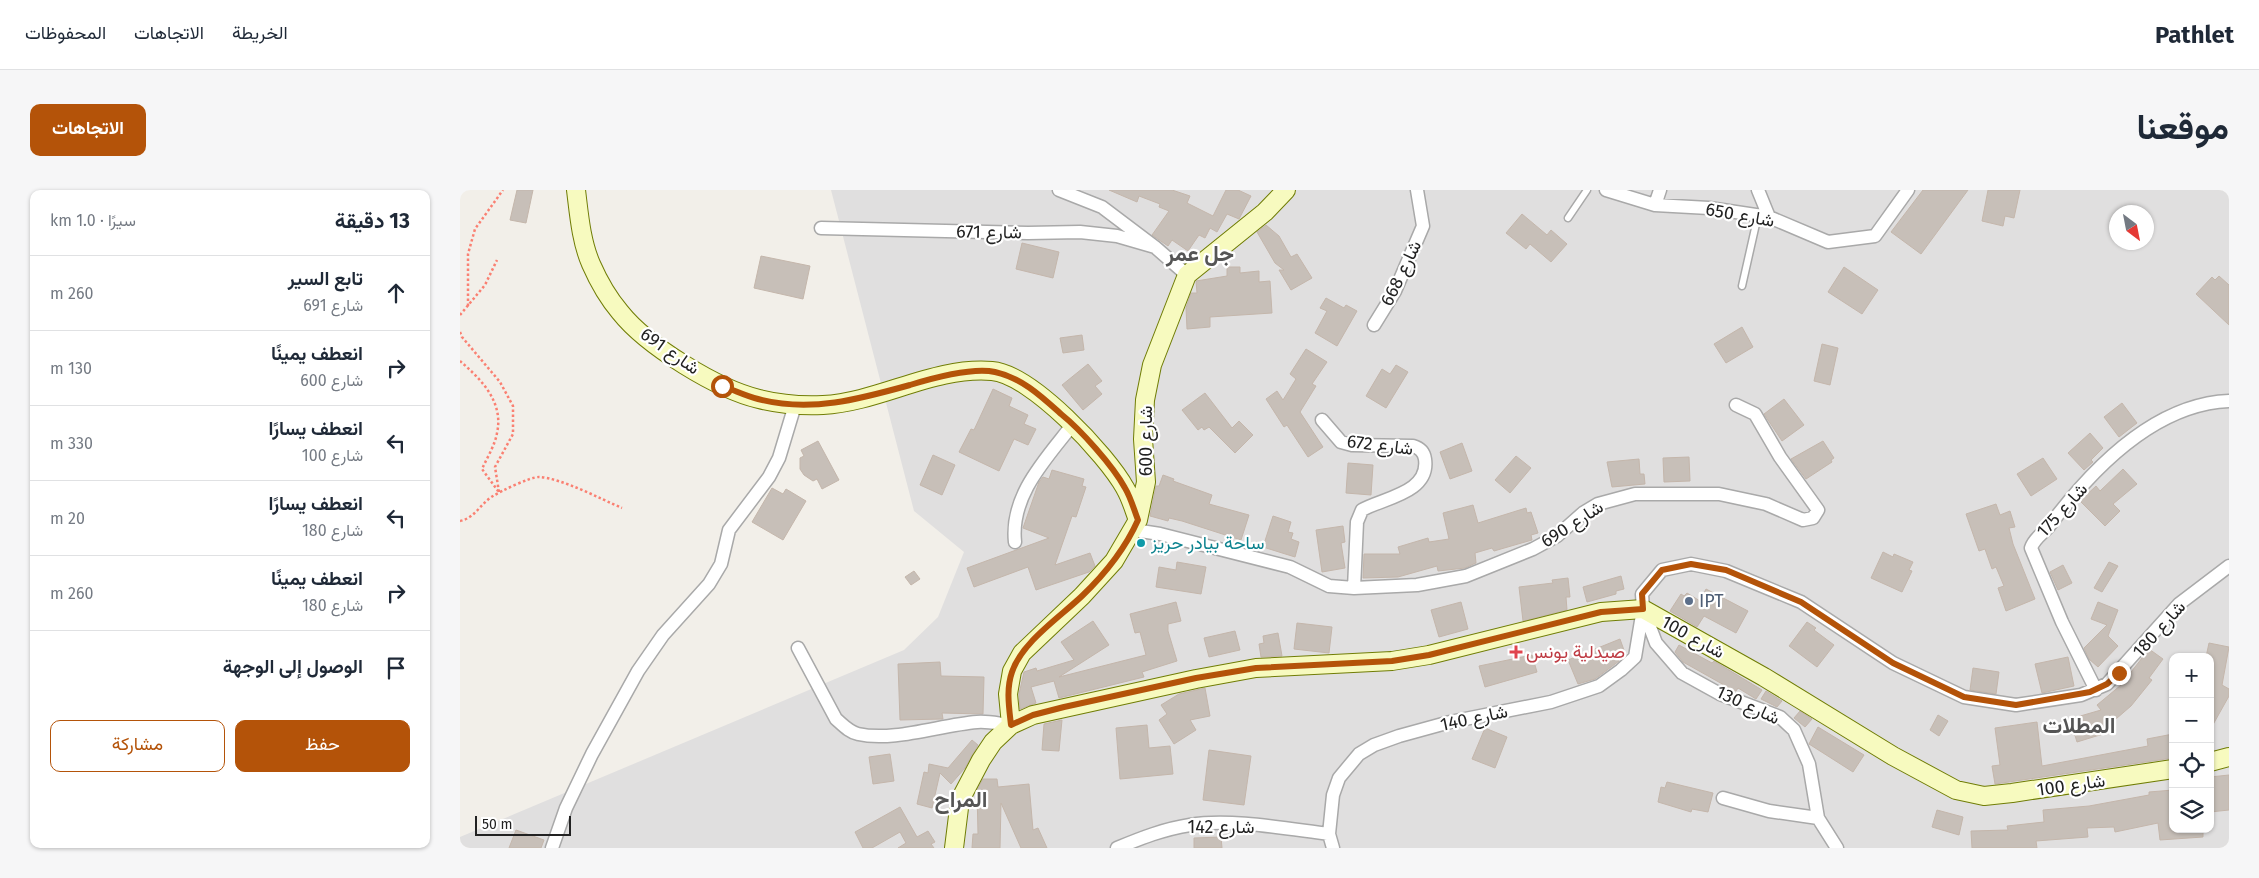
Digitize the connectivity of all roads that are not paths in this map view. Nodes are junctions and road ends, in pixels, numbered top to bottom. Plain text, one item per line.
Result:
1 (576, 190) edge
2 (1059, 190) edge
3 (1286, 190) edge
4 (1417, 190) edge
5 (1587, 190) edge
6 (1606, 190) edge
7 (1660, 190) edge
8 (1758, 190) edge
9 (1908, 190) edge
10 (1656, 204) junction
11 (1764, 216) junction
12 (1568, 218) dead end
13 (821, 228) dead end
14 (1156, 247) junction
15 (1187, 275) junction
16 (1742, 286) dead end
17 (1374, 325) dead end
18 (2229, 400) edge
19 (1736, 404) dead end
20 (795, 405) junction
21 (1322, 420) dead end
22 (1073, 424) junction
23 (1136, 525) junction
24 (1015, 542) dead end
25 (2229, 566) edge
26 (1354, 588) junction
27 (1643, 609) junction
28 (798, 648) dead end
29 (2096, 690) junction
30 (1011, 725) junction
31 (2229, 757) edge
32 (2214, 761) edge
33 (2169, 771) edge
34 (1723, 798) dead end
35 (1818, 818) junction
36 (1328, 834) junction
37 (552, 848) edge
38 (954, 848) edge
39 (1116, 848) edge
40 (1334, 848) edge
41 (1837, 848) edge

1 - 20 main road, شارع 691
2 - 14 street
3 - 15 main road, شارع 600
4 - 17 street, شارع 668
5 - 12 lane
6 - 10 street, شارع 650
7 - 10 street
8 - 11 street
9 - 11 street, شارع 650
10 - 11 street, شارع 650
11 - 16 lane
13 - 14 street, شارع 671
14 - 15 street
15 - 23 main road, شارع 600
18 - 29 street, شارع 175
19 - 26 street, شارع 690
20 - 22 main road, شارع 691
20 - 37 street
21 - 26 street, شارع 672
22 - 23 main road, شارع 691
22 - 24 street
23 - 26 street, شارع 690
23 - 30 main road, شارع 600
25 - 29 street, شارع 180
27 - 29 street, شارع 180
27 - 30 main road, شارع 100
27 - 33 main road, شارع 100
27 - 35 street, شارع 130
27 - 36 street, شارع 140
28 - 30 street
30 - 38 main road, شارع 100
31 - 32 main road
34 - 35 street
35 - 41 street, شارع 130
36 - 39 street, شارع 142
36 - 40 street

